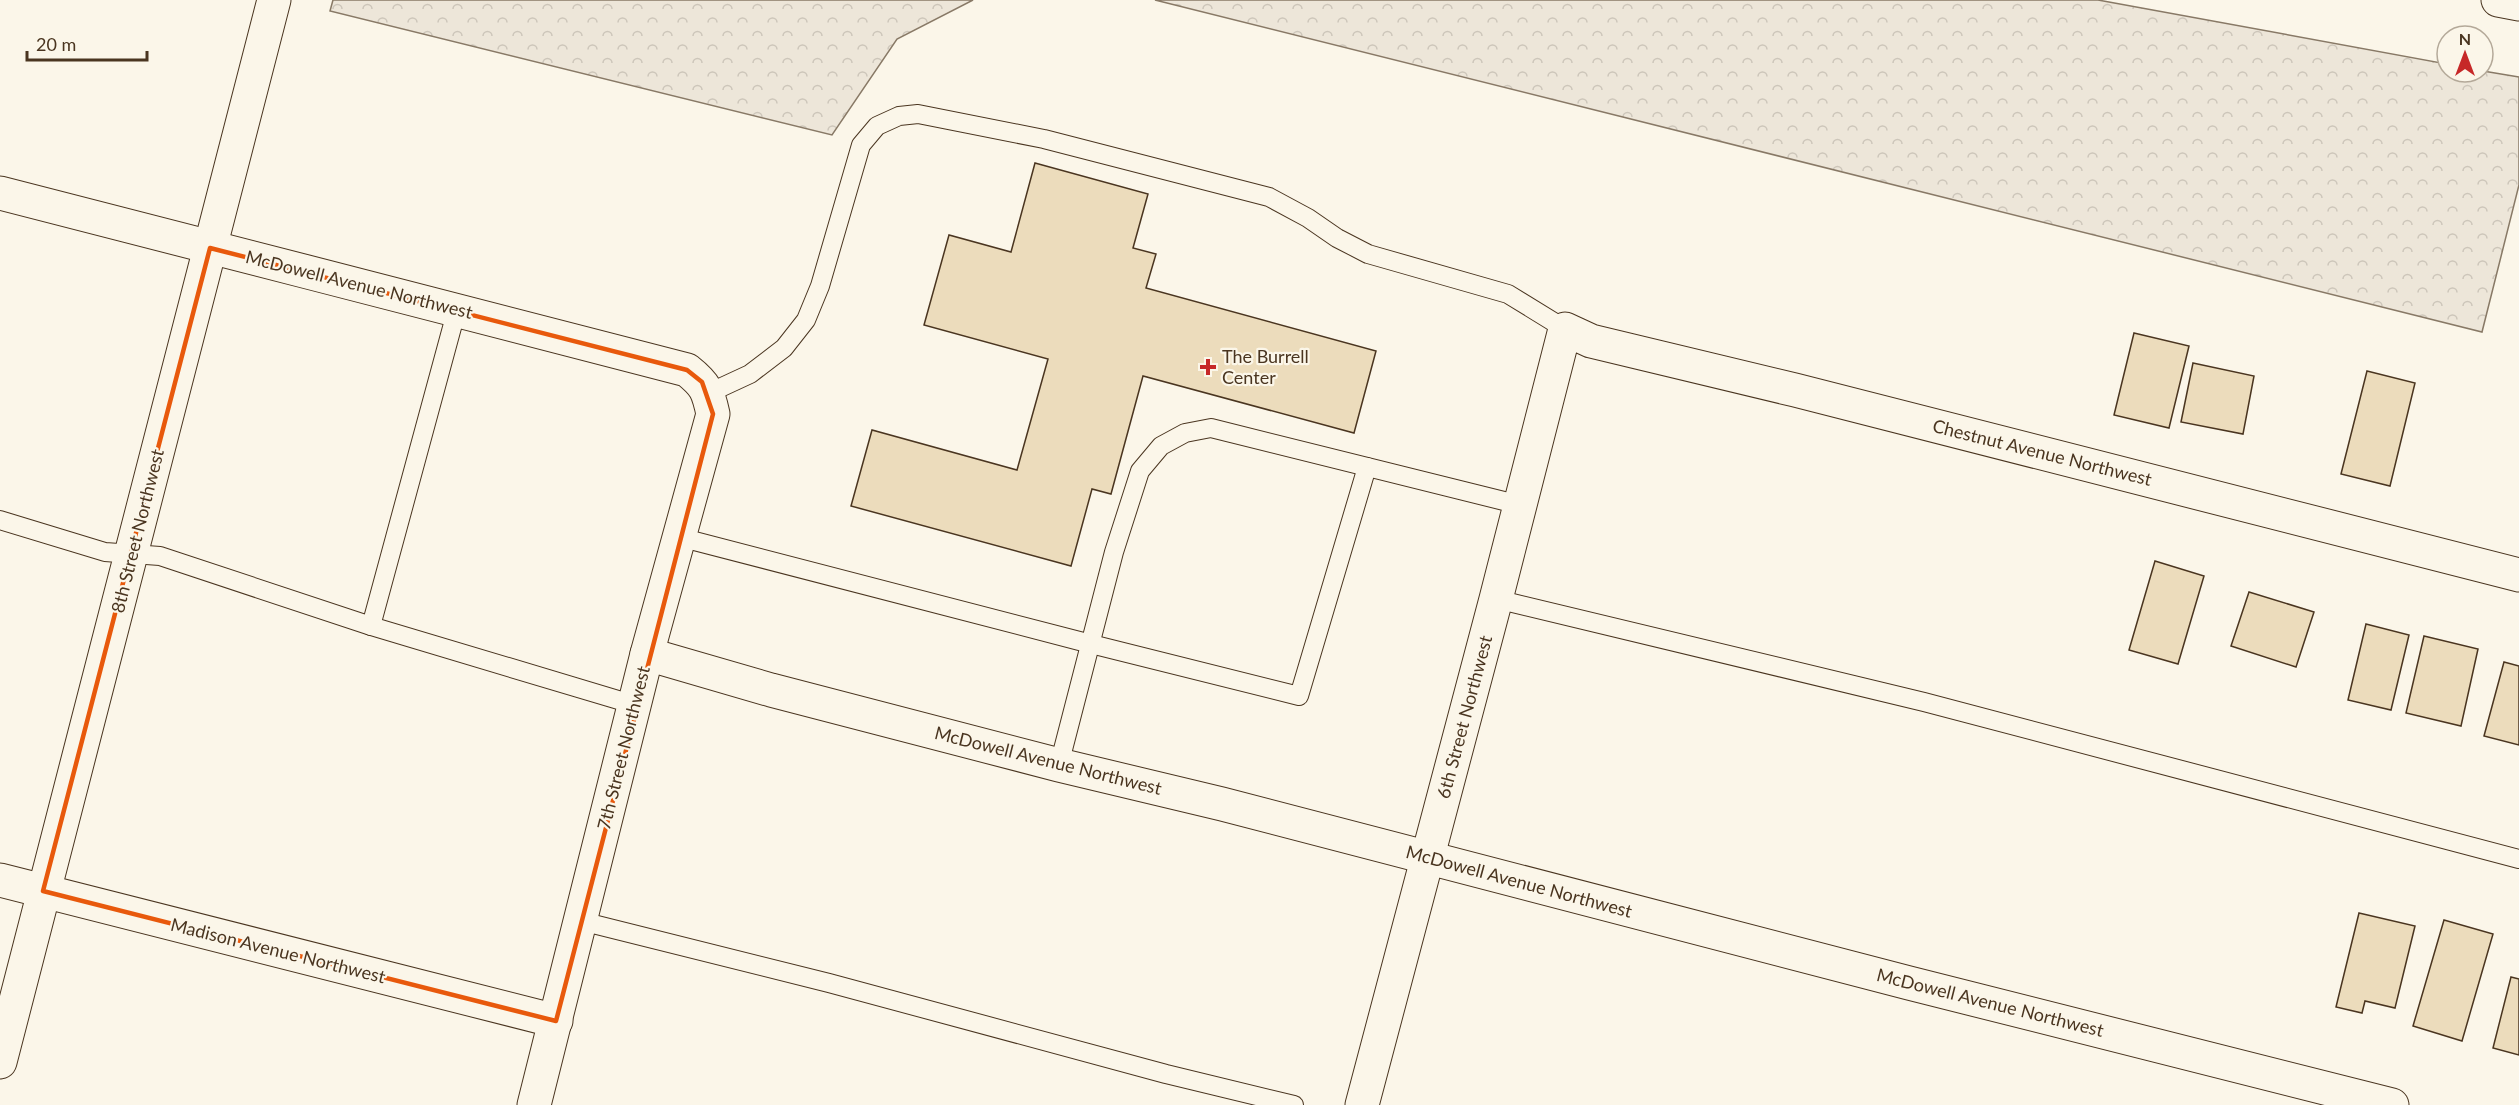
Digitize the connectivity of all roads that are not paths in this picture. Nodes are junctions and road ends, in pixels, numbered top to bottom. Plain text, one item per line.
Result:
1 (274, 0) edge
2 (2498, 0) edge
3 (2519, 4) edge
4 (0, 193) edge
5 (210, 248) junction
6 (457, 309) junction
7 (1565, 329) junction
8 (709, 393) junction
9 (1367, 467) junction
10 (1520, 505) junction
11 (0, 520) edge
12 (679, 537) junction
13 (132, 553) junction
14 (2519, 576) edge
15 (1496, 599) junction
16 (371, 626) junction
17 (1091, 645) junction
18 (647, 654) junction
19 (634, 705) junction
20 (1059, 765) junction
21 (1428, 858) junction
22 (2519, 859) edge
23 (0, 880) edge
24 (43, 891) junction
25 (581, 921) junction
26 (556, 1021) junction
27 (0, 1062) edge
28 (534, 1105) edge
29 (1294, 1105) edge
30 (1362, 1105) edge
31 (2392, 1105) edge

1 - 5 street, 8th Street Northwest
2 - 3 street
4 - 5 street, McDowell Avenue Northwest
5 - 6 street, McDowell Avenue Northwest
5 - 13 street, 8th Street Northwest
6 - 8 street, McDowell Avenue Northwest
6 - 16 lane
7 - 8 lane
7 - 10 street, 6th Street Northwest
7 - 14 street, Chestnut Avenue Northwest
8 - 12 street, 7th Street Northwest
9 - 10 lane
9 - 17 lane
9 - 17 lane
10 - 15 street, 6th Street Northwest
11 - 13 lane
12 - 17 lane
12 - 18 street, 7th Street Northwest
13 - 16 lane
13 - 24 street, 8th Street Northwest
15 - 21 street, 6th Street Northwest
15 - 22 lane
16 - 19 lane
17 - 20 lane
18 - 19 street, 7th Street Northwest
18 - 20 street, McDowell Avenue Northwest
19 - 25 street, 7th Street Northwest
20 - 21 street, McDowell Avenue Northwest
21 - 30 street, 6th Street Northwest
21 - 31 street, McDowell Avenue Northwest
23 - 24 street, Madison Avenue Northwest
24 - 26 street, Madison Avenue Northwest
24 - 27 street, 8th Street Northwest
25 - 26 street, 7th Street Northwest
25 - 29 lane
26 - 28 street, 7th Street Northwest

